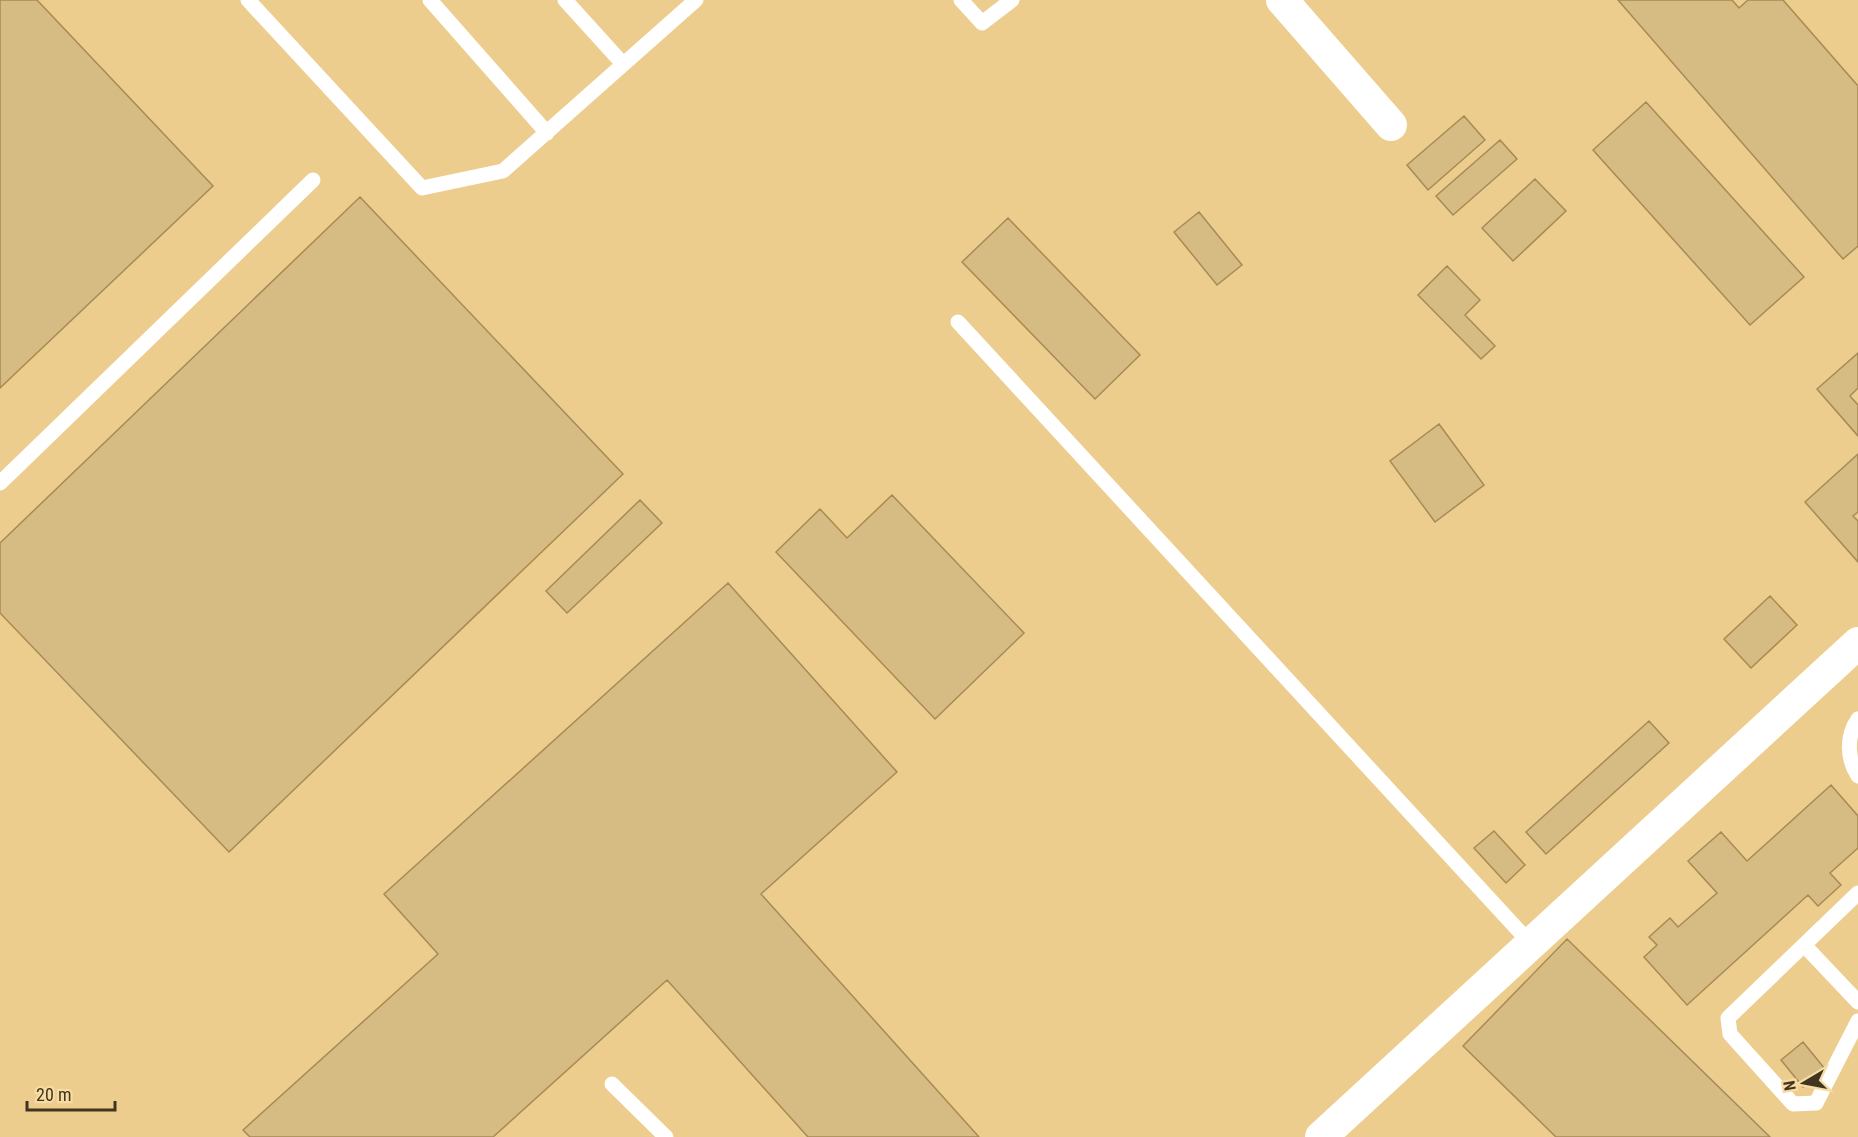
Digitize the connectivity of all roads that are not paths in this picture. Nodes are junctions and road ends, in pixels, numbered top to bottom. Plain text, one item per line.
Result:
1 (248, 0) edge
2 (430, 0) edge
3 (565, 0) edge
4 (696, 0) edge
5 (961, 0) edge
6 (1012, 0) edge
7 (1282, 0) edge
8 (623, 64) junction
9 (1391, 125) dead end
10 (547, 133) junction
11 (313, 180) dead end
12 (958, 322) dead end
13 (0, 483) edge
14 (1858, 643) edge
15 (1858, 719) edge
16 (1858, 776) edge
17 (1858, 893) edge
18 (1531, 944) junction
19 (1804, 945) junction
20 (1858, 1002) edge
21 (1858, 1021) edge
22 (612, 1084) dead end
23 (666, 1137) edge
24 (1321, 1137) edge

1 - 10 lane
2 - 10 lane
3 - 8 lane
4 - 8 lane
5 - 6 lane
7 - 9 street
8 - 10 lane
11 - 13 lane
12 - 18 lane
14 - 18 street
15 - 16 lane
17 - 19 lane
18 - 24 street
19 - 20 lane
19 - 21 lane
22 - 23 lane

